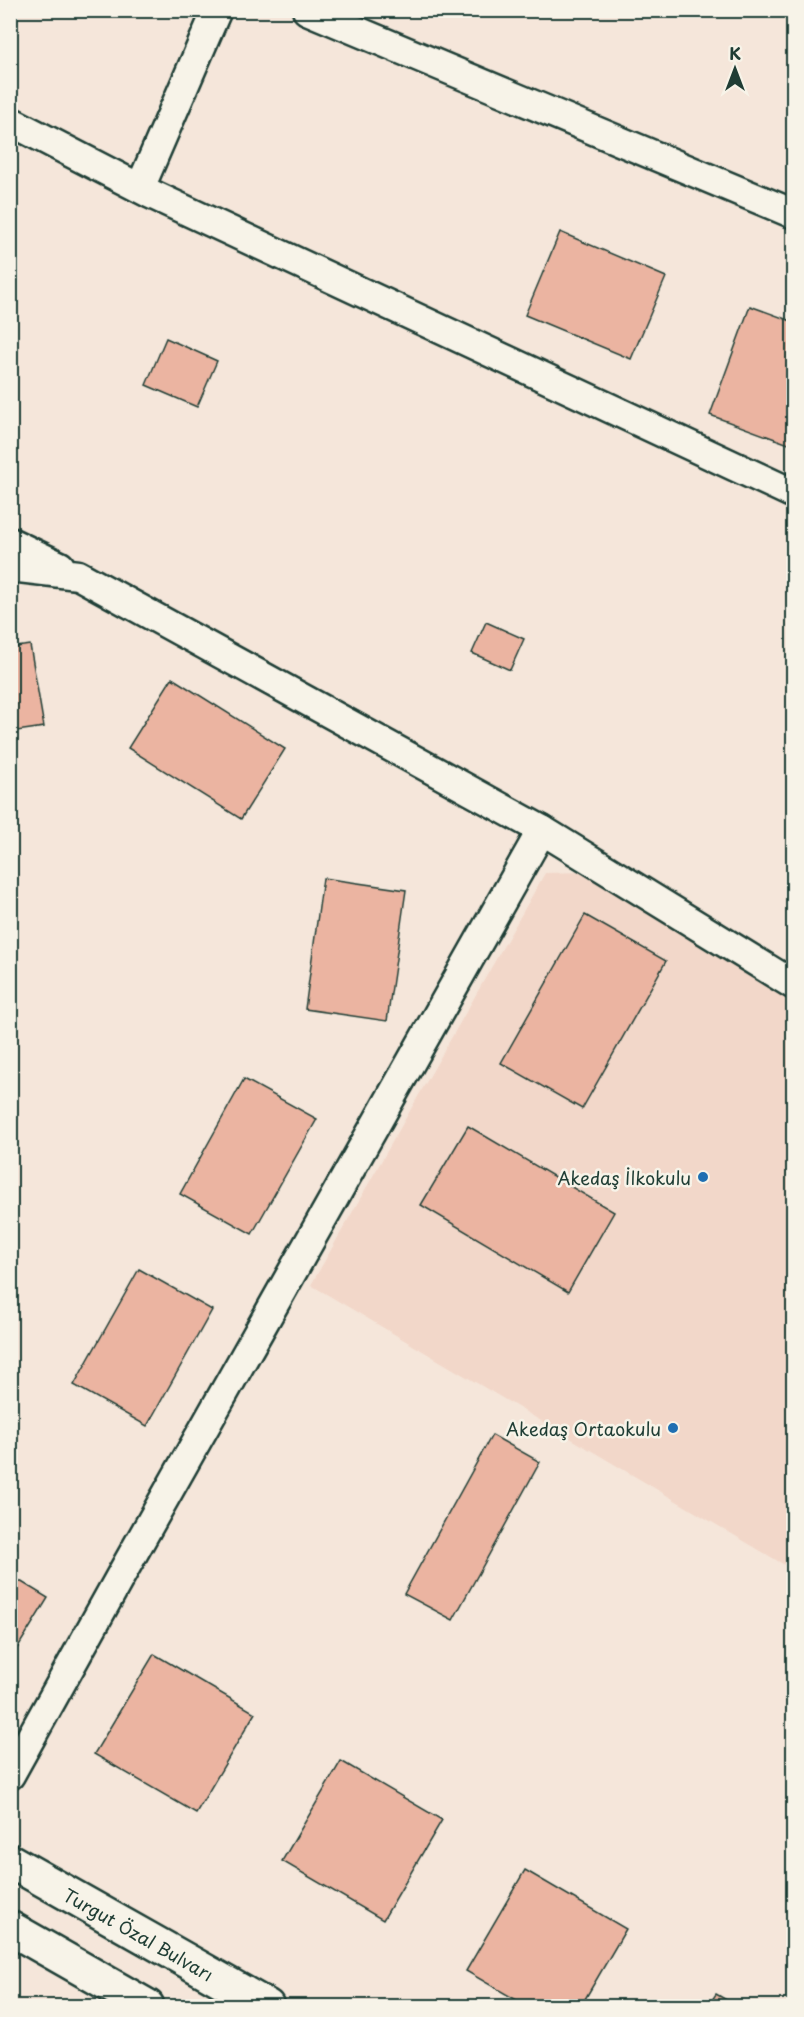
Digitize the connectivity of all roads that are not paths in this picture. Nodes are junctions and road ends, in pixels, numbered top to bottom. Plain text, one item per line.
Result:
1 (217, 10) edge
2 (307, 10) edge
3 (10, 121) edge
4 (140, 188) junction
5 (794, 214) edge
6 (794, 494) edge
7 (10, 542) edge
8 (10, 569) edge
9 (78, 575) junction
10 (542, 830) junction
11 (794, 985) edge
12 (10, 1775) edge
13 (10, 1861) edge
14 (10, 1928) edge
15 (145, 2006) edge
16 (267, 2007) edge

1 - 4 street
2 - 5 street
3 - 4 street
4 - 6 street
7 - 9 street
8 - 9 street
9 - 10 street
10 - 11 street
10 - 12 street
13 - 16 main road, Turgut Özal Bulvarı
14 - 15 main road

